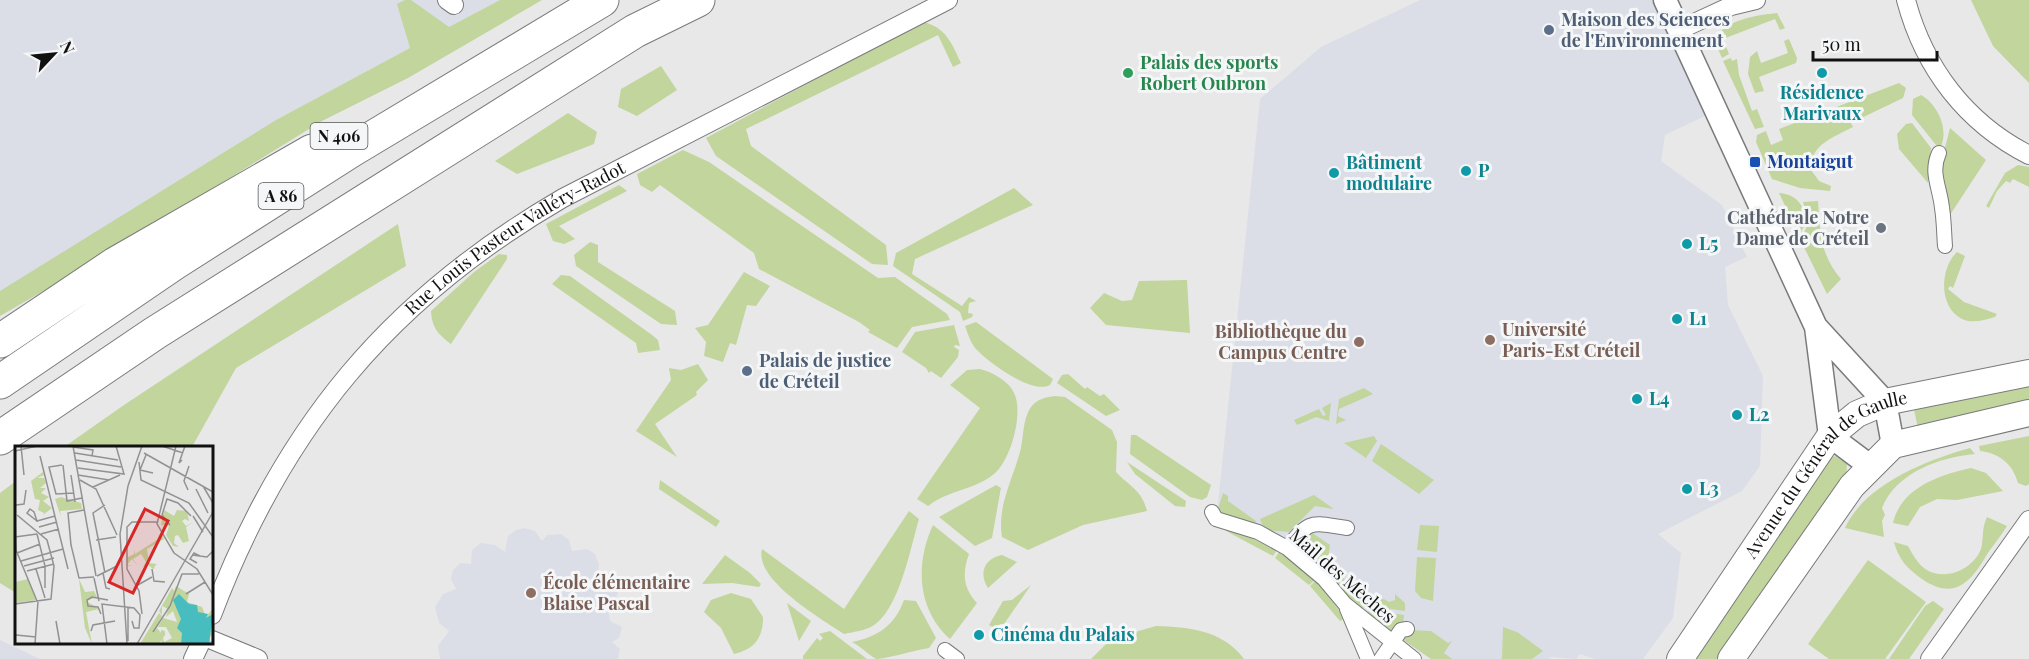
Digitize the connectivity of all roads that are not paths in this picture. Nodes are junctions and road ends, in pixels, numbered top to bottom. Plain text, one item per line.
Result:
1 (602, 0) edge
2 (698, 0) edge
3 (948, 0) edge
4 (1665, 0) edge
5 (1756, 0) edge
6 (1906, 0) edge
7 (567, 19) junction
8 (1679, 30) junction
9 (1940, 153) dead end
10 (2029, 155) edge
11 (1945, 246) dead end
12 (1816, 327) junction
13 (0, 341) edge
14 (2029, 373) edge
15 (0, 382) edge
16 (1885, 402) junction
17 (2029, 413) edge
18 (1830, 436) junction
19 (0, 438) edge
20 (1893, 445) junction
21 (1870, 466) junction
22 (1212, 512) dead end
23 (2029, 520) edge
24 (1347, 528) dead end
25 (1287, 548) junction
26 (1345, 604) junction
27 (213, 613) edge
28 (1407, 628) dead end
29 (213, 640) edge
30 (1393, 643) junction
31 (200, 644) edge
32 (945, 650) dead end
33 (193, 659) edge
34 (258, 659) edge
35 (957, 659) edge
36 (1368, 659) edge
37 (1381, 659) edge
38 (1414, 659) edge
39 (1680, 659) edge
40 (1731, 659) edge
41 (1930, 659) edge

1 - 7 highway, A 86
2 - 19 highway, A 86
3 - 27 street, Rue Louis Pasteur Valléry-Radot
4 - 8 street
5 - 8 street
6 - 10 street
7 - 13 highway, N 406
7 - 15 highway, A 86
8 - 12 street
9 - 11 street
12 - 16 street
12 - 18 street
14 - 16 main road, Avenue du Général de Gaulle
16 - 18 main road, Avenue du Général de Gaulle
16 - 20 street
17 - 20 main road, Avenue du Général de Gaulle
18 - 21 street
18 - 39 main road, Avenue du Général de Gaulle
20 - 21 main road, Avenue du Général de Gaulle
21 - 40 main road, Avenue du Général de Gaulle
22 - 25 street, Mail des Mèches
23 - 41 street
24 - 25 street
25 - 26 street, Mail des Mèches
26 - 30 street, Mail des Mèches
26 - 36 street
28 - 30 street
29 - 34 street
30 - 37 street
30 - 38 street, Mail des Mèches
31 - 33 street
32 - 35 street

